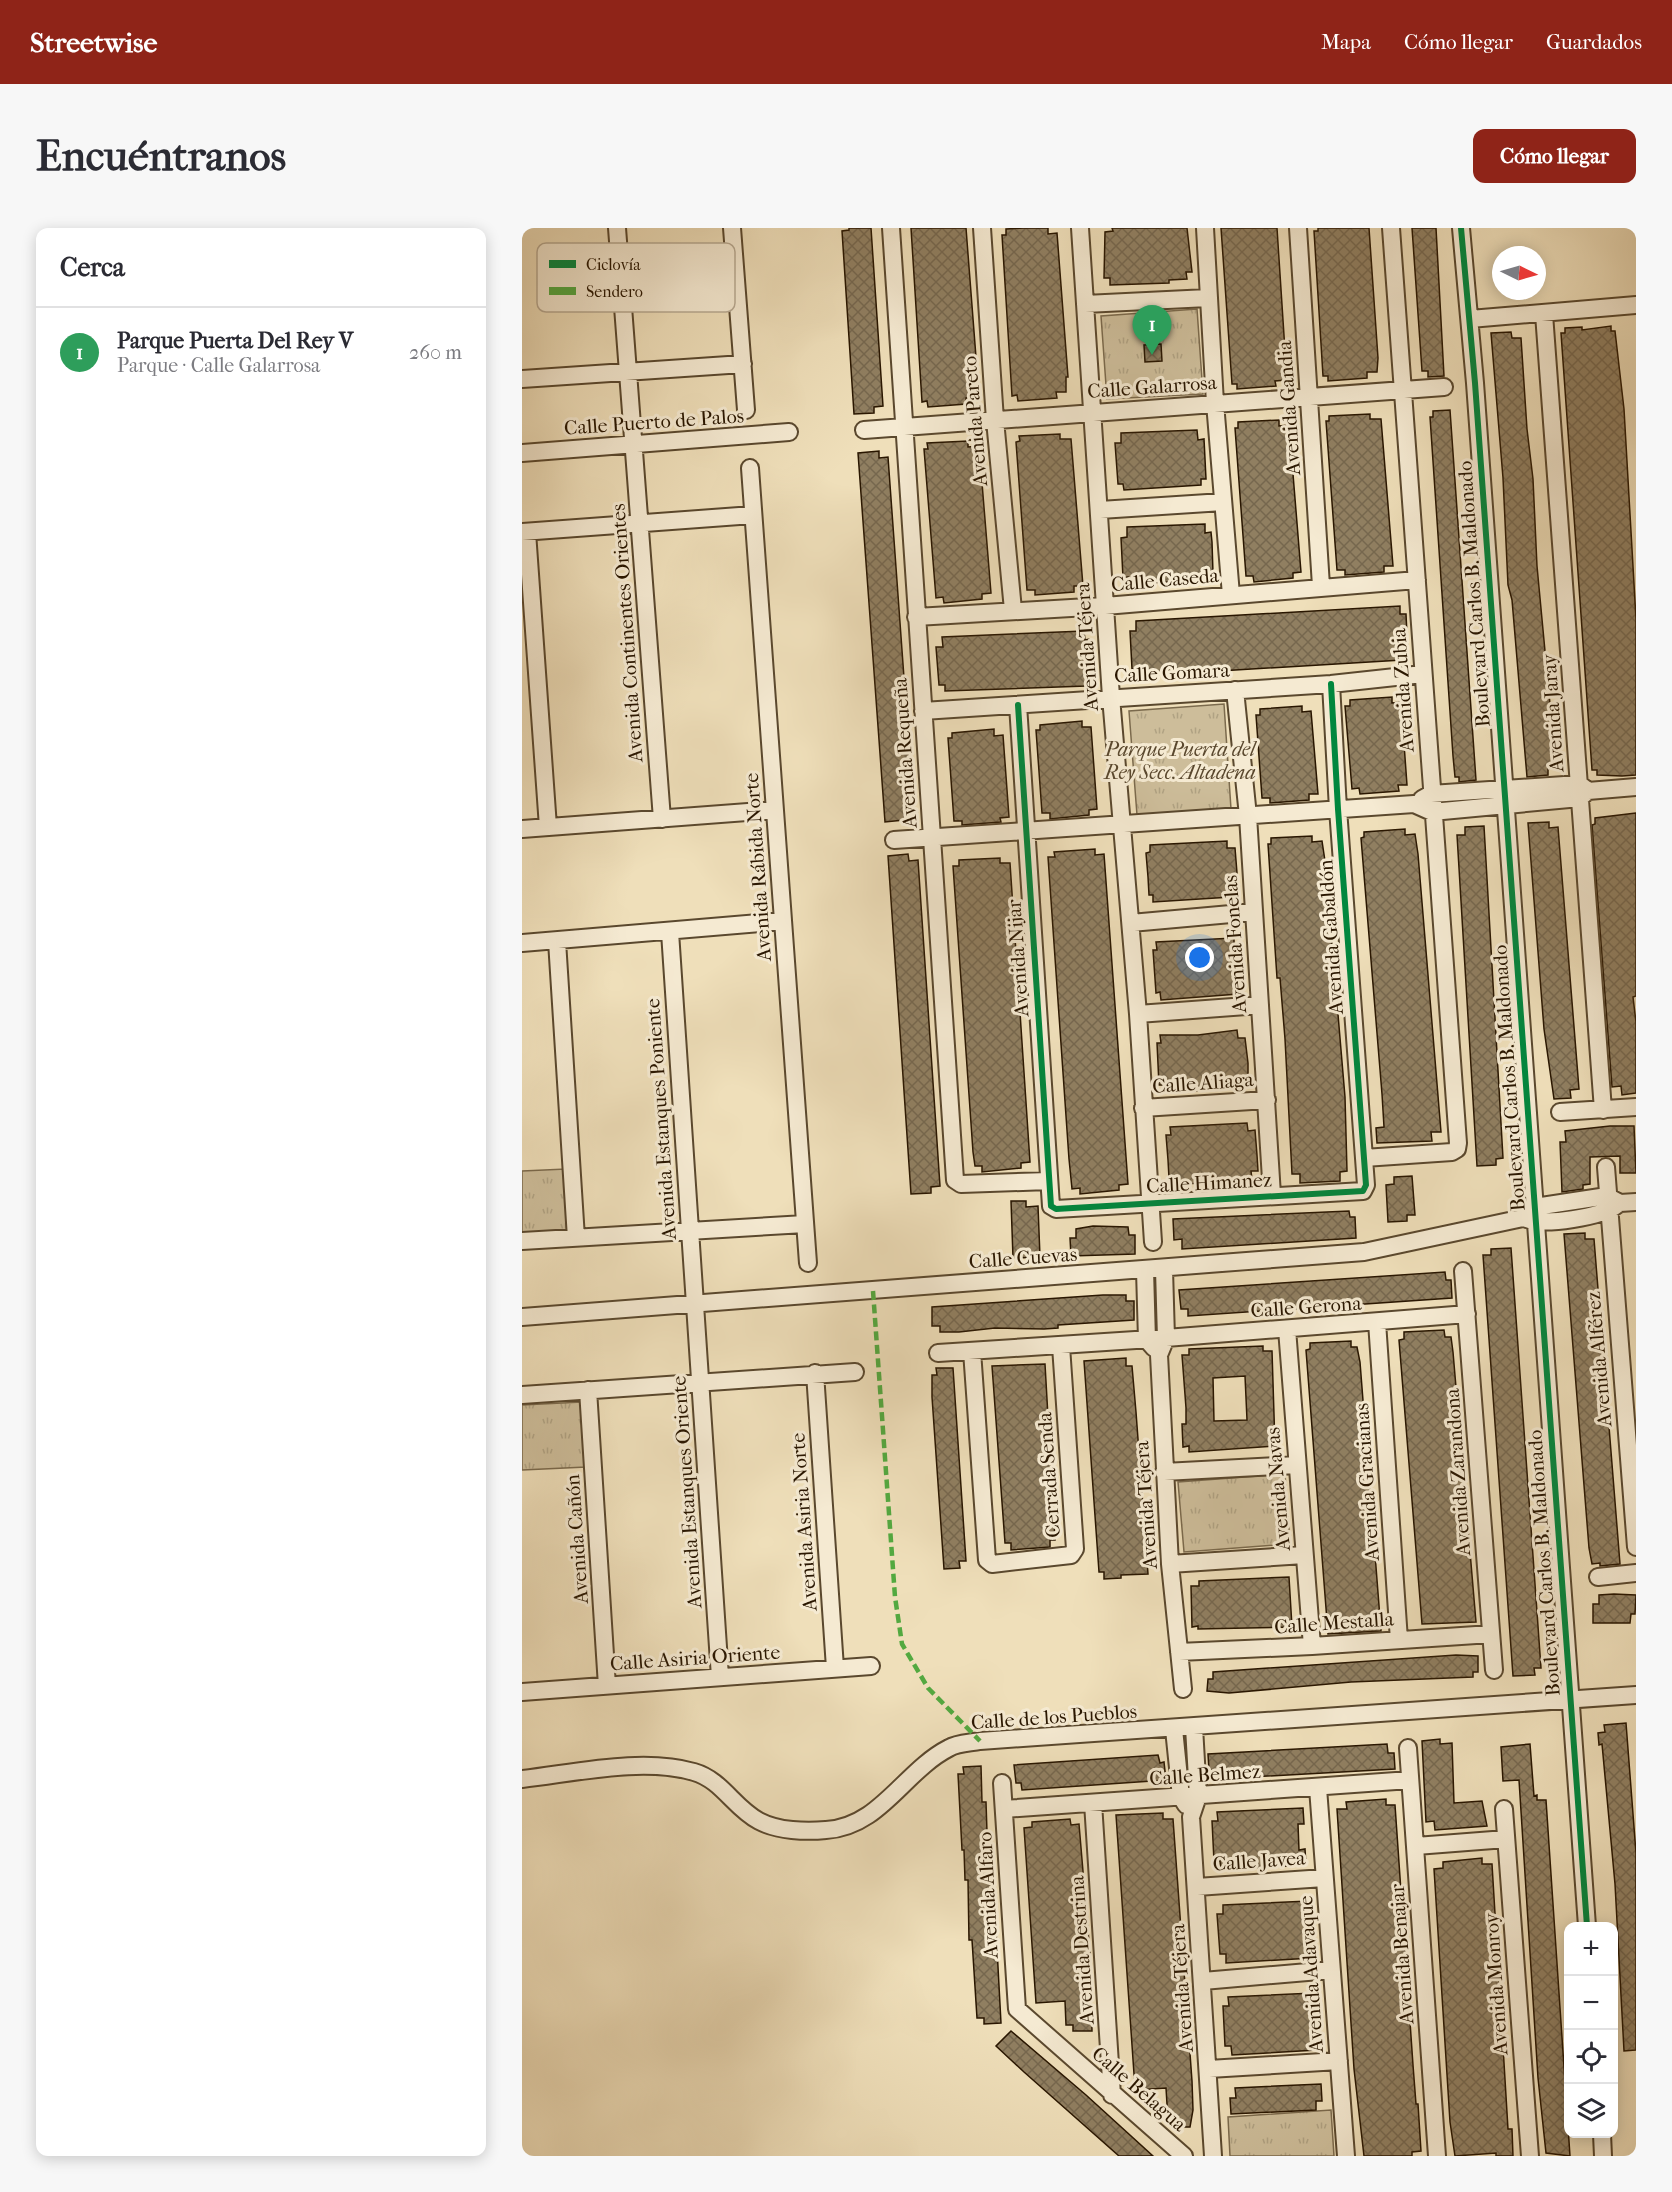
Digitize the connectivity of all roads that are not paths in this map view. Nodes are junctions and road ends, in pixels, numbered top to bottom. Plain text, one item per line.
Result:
1 (617, 228) edge
2 (732, 228) edge
3 (891, 228) edge
4 (982, 228) edge
5 (1080, 228) edge
6 (1204, 228) edge
7 (1298, 228) edge
8 (1391, 228) edge
9 (1461, 228) edge
10 (618, 243) edge
11 (733, 243) edge
12 (735, 265) edge
13 (1208, 298) junction
14 (1085, 304) junction
15 (1636, 305) edge
16 (623, 312) edge
17 (1544, 314) junction
18 (1636, 315) edge
19 (1470, 319) junction
20 (743, 364) junction
21 (628, 371) junction
22 (522, 379) edge
23 (1444, 387) dead end
24 (1403, 391) junction
25 (1309, 396) junction
26 (1215, 403) junction
27 (746, 410) dead end
28 (1094, 412) junction
29 (995, 420) junction
30 (905, 427) junction
31 (864, 430) dead end
32 (789, 432) dead end
33 (633, 444) junction
34 (522, 453) edge
35 (750, 468) dead end
36 (1223, 502) junction
37 (1100, 510) junction
38 (753, 515) junction
39 (640, 524) junction
40 (525, 532) edge
41 (1418, 580) junction
42 (1321, 586) junction
43 (1231, 595) junction
44 (1105, 606) junction
45 (1013, 610) junction
46 (916, 617) junction
47 (1423, 674) junction
48 (1332, 684) junction
49 (1235, 690) junction
50 (1112, 697) junction
51 (1018, 705) junction
52 (923, 711) junction
53 (1636, 787) edge
54 (1582, 791) junction
55 (1431, 794) junction
56 (1505, 797) junction
57 (1414, 804) junction
58 (1338, 809) junction
59 (774, 810) junction
60 (1432, 812) junction
61 (1248, 816) junction
62 (662, 819) junction
63 (1124, 824) junction
64 (548, 826) junction
65 (522, 829) edge
66 (1027, 830) junction
67 (933, 837) junction
68 (894, 840) dead end
69 (1253, 912) junction
70 (783, 921) junction
71 (1131, 923) junction
72 (670, 932) junction
73 (557, 941) junction
74 (522, 943) edge
75 (1260, 1005) junction
76 (1138, 1014) junction
77 (1267, 1100) junction
78 (1636, 1107) edge
79 (1143, 1108) junction
80 (1603, 1110) junction
81 (1560, 1112) dead end
82 (1364, 1158) junction
83 (1606, 1167) dead end
84 (1049, 1181) junction
85 (1366, 1189) joint
86 (1272, 1195) junction
87 (1150, 1203) junction
88 (1618, 1203) edge
89 (1053, 1208) joint
90 (1531, 1216) junction
91 (805, 1224) junction
92 (689, 1232) junction
93 (576, 1238) junction
94 (522, 1241) edge
95 (1153, 1242) dead end
96 (808, 1263) dead end
97 (1164, 1269) junction
98 (1145, 1270) junction
99 (1463, 1271) dead end
100 (696, 1304) junction
101 (1467, 1314) junction
102 (522, 1317) edge
103 (1377, 1322) junction
104 (1287, 1329) junction
105 (1166, 1338) junction
106 (1147, 1340) junction
107 (1061, 1346) junction
108 (972, 1351) junction
109 (938, 1353) dead end
110 (1159, 1355) junction
111 (855, 1372) dead end
112 (815, 1373) junction
113 (701, 1382) junction
114 (588, 1390) junction
115 (522, 1395) edge
116 (1297, 1465) junction
117 (1164, 1472) junction
118 (1636, 1547) edge
119 (1304, 1554) junction
120 (1170, 1564) junction
121 (1636, 1573) edge
122 (1598, 1576) dead end
123 (1491, 1634) junction
124 (1399, 1640) junction
125 (1312, 1646) junction
126 (1179, 1652) junction
127 (871, 1665) dead end
128 (836, 1668) junction
129 (1494, 1670) dead end
130 (720, 1677) junction
131 (607, 1686) junction
132 (1183, 1689) dead end
133 (522, 1692) edge
134 (1636, 1695) edge
135 (1570, 1698) junction
136 (1194, 1727) junction
137 (1174, 1729) junction
138 (1408, 1748) dead end
139 (522, 1779) edge
140 (1410, 1780) junction
141 (1002, 1783) dead end
142 (1318, 1788) junction
143 (1190, 1797) junction
144 (1093, 1803) junction
145 (1004, 1809) junction
146 (1504, 1809) dead end
147 (1506, 1839) junction
148 (1416, 1846) junction
149 (1324, 1878) junction
150 (1197, 1887) junction
151 (1587, 1922) edge
152 (1331, 1970) junction
153 (1203, 1981) junction
154 (1016, 2004) joint
155 (1339, 2061) junction
156 (1209, 2069) junction
157 (1112, 2095) junction
158 (1602, 2138) edge
159 (1184, 2156) edge
160 (1214, 2156) edge
161 (1346, 2156) edge
162 (1437, 2156) edge
163 (1530, 2156) edge
164 (1603, 2156) edge

1 - 10 street, Avenida Continentes Orientes
2 - 11 street
3 - 30 street, Avenida Requeña
4 - 29 street, Avenida Pareto
5 - 14 street, Avenida Téjera
6 - 13 street
7 - 25 street, Avenida Gandia
8 - 24 street, Avenida Zubia
9 - 19 street, Boulevard Carlos B. Maldonado
12 - 20 street
13 - 14 street
13 - 26 street
14 - 28 street, Avenida Téjera
15 - 17 street
15 - 18 street
16 - 21 street, Avenida Continentes Orientes
17 - 19 street
17 - 54 street, Avenida Jaray
19 - 56 street, Boulevard Carlos B. Maldonado
20 - 21 street
20 - 27 street
21 - 22 street
21 - 33 street, Avenida Continentes Orientes
23 - 24 street, Calle Galarrosa
24 - 25 street, Calle Galarrosa
24 - 41 street, Avenida Zubia
25 - 26 street, Calle Galarrosa
25 - 42 street, Avenida Gandia
26 - 28 street, Calle Galarrosa
26 - 36 street
28 - 29 street, Calle Galarrosa
28 - 37 street, Avenida Téjera
29 - 30 street, Calle Galarrosa
29 - 45 street, Avenida Pareto
30 - 31 street, Calle Galarrosa
30 - 46 street, Avenida Requeña
32 - 33 street, Calle Puerto de Palos
33 - 34 street, Calle Puerto de Palos
33 - 39 street, Avenida Continentes Orientes
35 - 38 street, Avenida Rábida Norte
36 - 37 street
36 - 43 street
37 - 44 street, Avenida Téjera
38 - 39 street
38 - 59 street, Avenida Rábida Norte
39 - 40 street
39 - 62 street, Avenida Continentes Orientes
40 - 64 street
41 - 42 street, Calle Caseda
41 - 47 street, Avenida Zubia
42 - 43 street, Calle Caseda
43 - 44 street, Calle Caseda
44 - 45 street, Calle Caseda
44 - 50 street, Avenida Téjera
45 - 46 street, Calle Caseda
46 - 52 street, Avenida Requeña
47 - 48 street, Calle Gomara
47 - 55 street, Avenida Zubia
48 - 49 street, Calle Gomara
48 - 58 street, Avenida Gabaldón
49 - 50 street, Calle Gomara
49 - 61 street, Avenida Fonelas
50 - 51 street, Calle Gomara
50 - 63 street, Avenida Téjera
51 - 52 street, Calle Gomara
51 - 66 street, Avenida Nijar
52 - 67 street, Avenida Requeña
53 - 54 street
54 - 56 street
54 - 80 street, Avenida Jaray
55 - 56 street
55 - 57 street
55 - 60 street, Avenida Zubia
56 - 60 street
56 - 90 street, Boulevard Carlos B. Maldonado
57 - 58 street
57 - 60 street
58 - 61 street
58 - 82 street, Avenida Gabaldón
59 - 62 street
59 - 70 street, Avenida Rábida Norte
60 - 82 street, Avenida Zubia
61 - 63 street
61 - 69 street, Avenida Fonelas
62 - 64 street
63 - 66 street
63 - 71 street, Avenida Téjera
64 - 65 street
66 - 67 street
66 - 84 street, Avenida Nijar
67 - 68 street
67 - 84 street, Avenida Requeña
69 - 71 street
69 - 75 street, Avenida Fonelas
70 - 72 street
70 - 91 street, Avenida Rábida Norte
71 - 76 street, Avenida Téjera
72 - 73 street
72 - 92 street, Avenida Estanques Poniente
73 - 74 street
73 - 93 street
75 - 76 street
75 - 77 street, Avenida Fonelas
76 - 79 street, Avenida Téjera
77 - 79 street, Calle Aliaga
77 - 86 street, Avenida Fonelas
78 - 80 street
79 - 87 street, Avenida Téjera
80 - 81 street
82 - 85 street, Avenida Gabaldón
83 - 88 street, Avenida Alférez
84 - 89 street, Avenida Nijar
85 - 86 street, Calle Himanez
86 - 87 street, Calle Himanez
87 - 89 street, Calle Himanez
87 - 95 street, Avenida Téjera
88 - 90 street, Calle Cuevas
88 - 118 street, Avenida Alférez
90 - 97 street, Calle Cuevas
90 - 135 street, Boulevard Carlos B. Maldonado
91 - 92 street
91 - 96 street, Avenida Rábida Norte
92 - 93 street
92 - 100 street, Avenida Estanques Poniente
93 - 94 street
97 - 98 street, Calle Cuevas
97 - 105 street, Avenida Téjera
98 - 100 street, Calle Cuevas
98 - 106 street
99 - 101 street, Avenida Zarandona
100 - 102 street, Calle Cuevas
100 - 113 street, Avenida Estanques Oriente
101 - 103 street, Calle Gerona
101 - 123 street, Avenida Zarandona
103 - 104 street, Calle Gerona
103 - 124 street, Avenida Gracianas
104 - 105 street, Calle Gerona
104 - 116 street, Avenida Navas
105 - 106 street, Calle Gerona
105 - 110 street, Avenida Téjera
106 - 107 street
106 - 110 street
107 - 108 street
107 - 108 street, Cerrada Senda
108 - 109 street
110 - 117 street, Avenida Téjera
111 - 112 street
112 - 113 street
112 - 128 street, Avenida Asiria Norte
113 - 114 street
113 - 130 street, Avenida Estanques Oriente
114 - 115 street
114 - 131 street, Avenida Cañón
116 - 117 street
116 - 119 street, Avenida Navas
117 - 120 street, Avenida Téjera
119 - 120 street
119 - 125 street, Avenida Navas
120 - 126 street, Avenida Téjera
121 - 122 street
123 - 124 street, Calle Mestalla
123 - 129 street, Avenida Zarandona
124 - 125 street, Calle Mestalla
125 - 126 street, Calle Mestalla
126 - 132 street, Avenida Téjera
127 - 128 street, Calle Asiria Oriente
128 - 130 street, Calle Asiria Oriente
130 - 131 street, Calle Asiria Oriente
131 - 133 street, Calle Asiria Oriente
134 - 135 street, Calle de los Pueblos
135 - 136 street, Calle de los Pueblos
135 - 151 street, Boulevard Carlos B. Maldonado
136 - 137 street, Calle de los Pueblos
136 - 143 street, Avenida Téjera
137 - 139 street, Calle de los Pueblos
137 - 143 street, Avenida Téjera
138 - 140 street, Avenida Benajar
140 - 142 street, Calle Belmez
140 - 148 street, Avenida Benajar
141 - 145 street, Avenida Alfaro
142 - 143 street, Calle Belmez
142 - 149 street, Avenida Adavaque
143 - 144 street, Calle Belmez
143 - 150 street, Avenida Téjera
144 - 145 street, Calle Belmez
144 - 157 street, Avenida Destrina
145 - 154 street, Avenida Alfaro
146 - 147 street, Avenida Monroy
147 - 148 street
147 - 163 street, Avenida Monroy
148 - 162 street, Avenida Benajar
149 - 150 street, Calle Javea
149 - 152 street, Avenida Adavaque
150 - 153 street, Avenida Téjera
152 - 153 street
152 - 155 street, Avenida Adavaque
153 - 156 street, Avenida Téjera
154 - 157 street, Calle Belagua
155 - 156 street
155 - 161 street, Avenida Adavaque
156 - 160 street, Avenida Téjera
157 - 159 street, Calle Belagua
158 - 164 street

